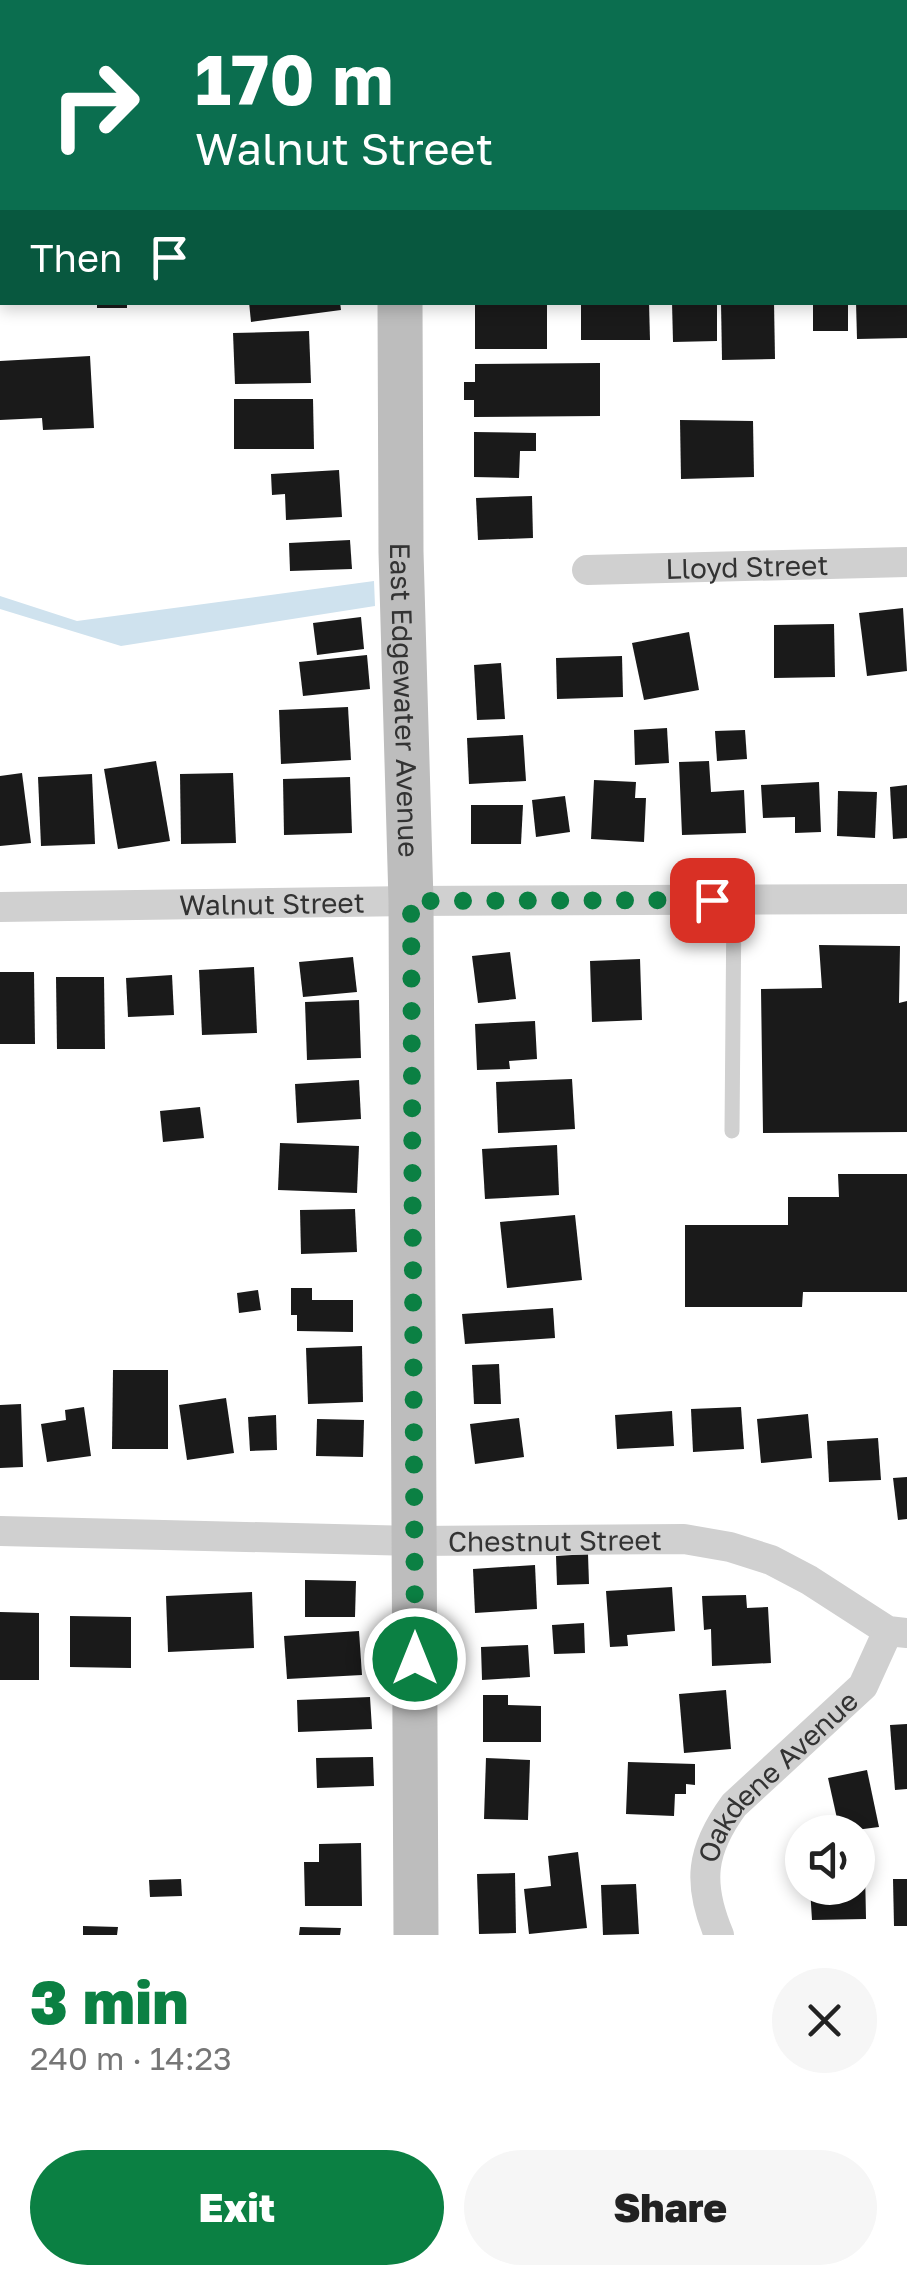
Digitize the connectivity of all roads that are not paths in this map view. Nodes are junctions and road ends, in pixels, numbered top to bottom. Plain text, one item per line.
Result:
1 (400, 305) edge
2 (907, 562) edge
3 (587, 570) dead end
4 (734, 900) junction
5 (907, 900) edge
6 (411, 901) junction
7 (0, 907) edge
8 (732, 1131) dead end
9 (0, 1530) edge
10 (415, 1541) junction
11 (898, 1632) edge
12 (416, 1935) edge
13 (718, 1935) edge

1 - 6 street, East Edgewater Avenue
2 - 3 street, Lloyd Street
4 - 5 street, Walnut Street
4 - 6 street, Walnut Street
4 - 8 lane
6 - 7 street, Walnut Street
6 - 10 street, East Edgewater Avenue
9 - 10 street, Chestnut Street
10 - 11 street, Chestnut Street
10 - 12 street, East Edgewater Avenue
11 - 13 street, Oakdene Avenue

